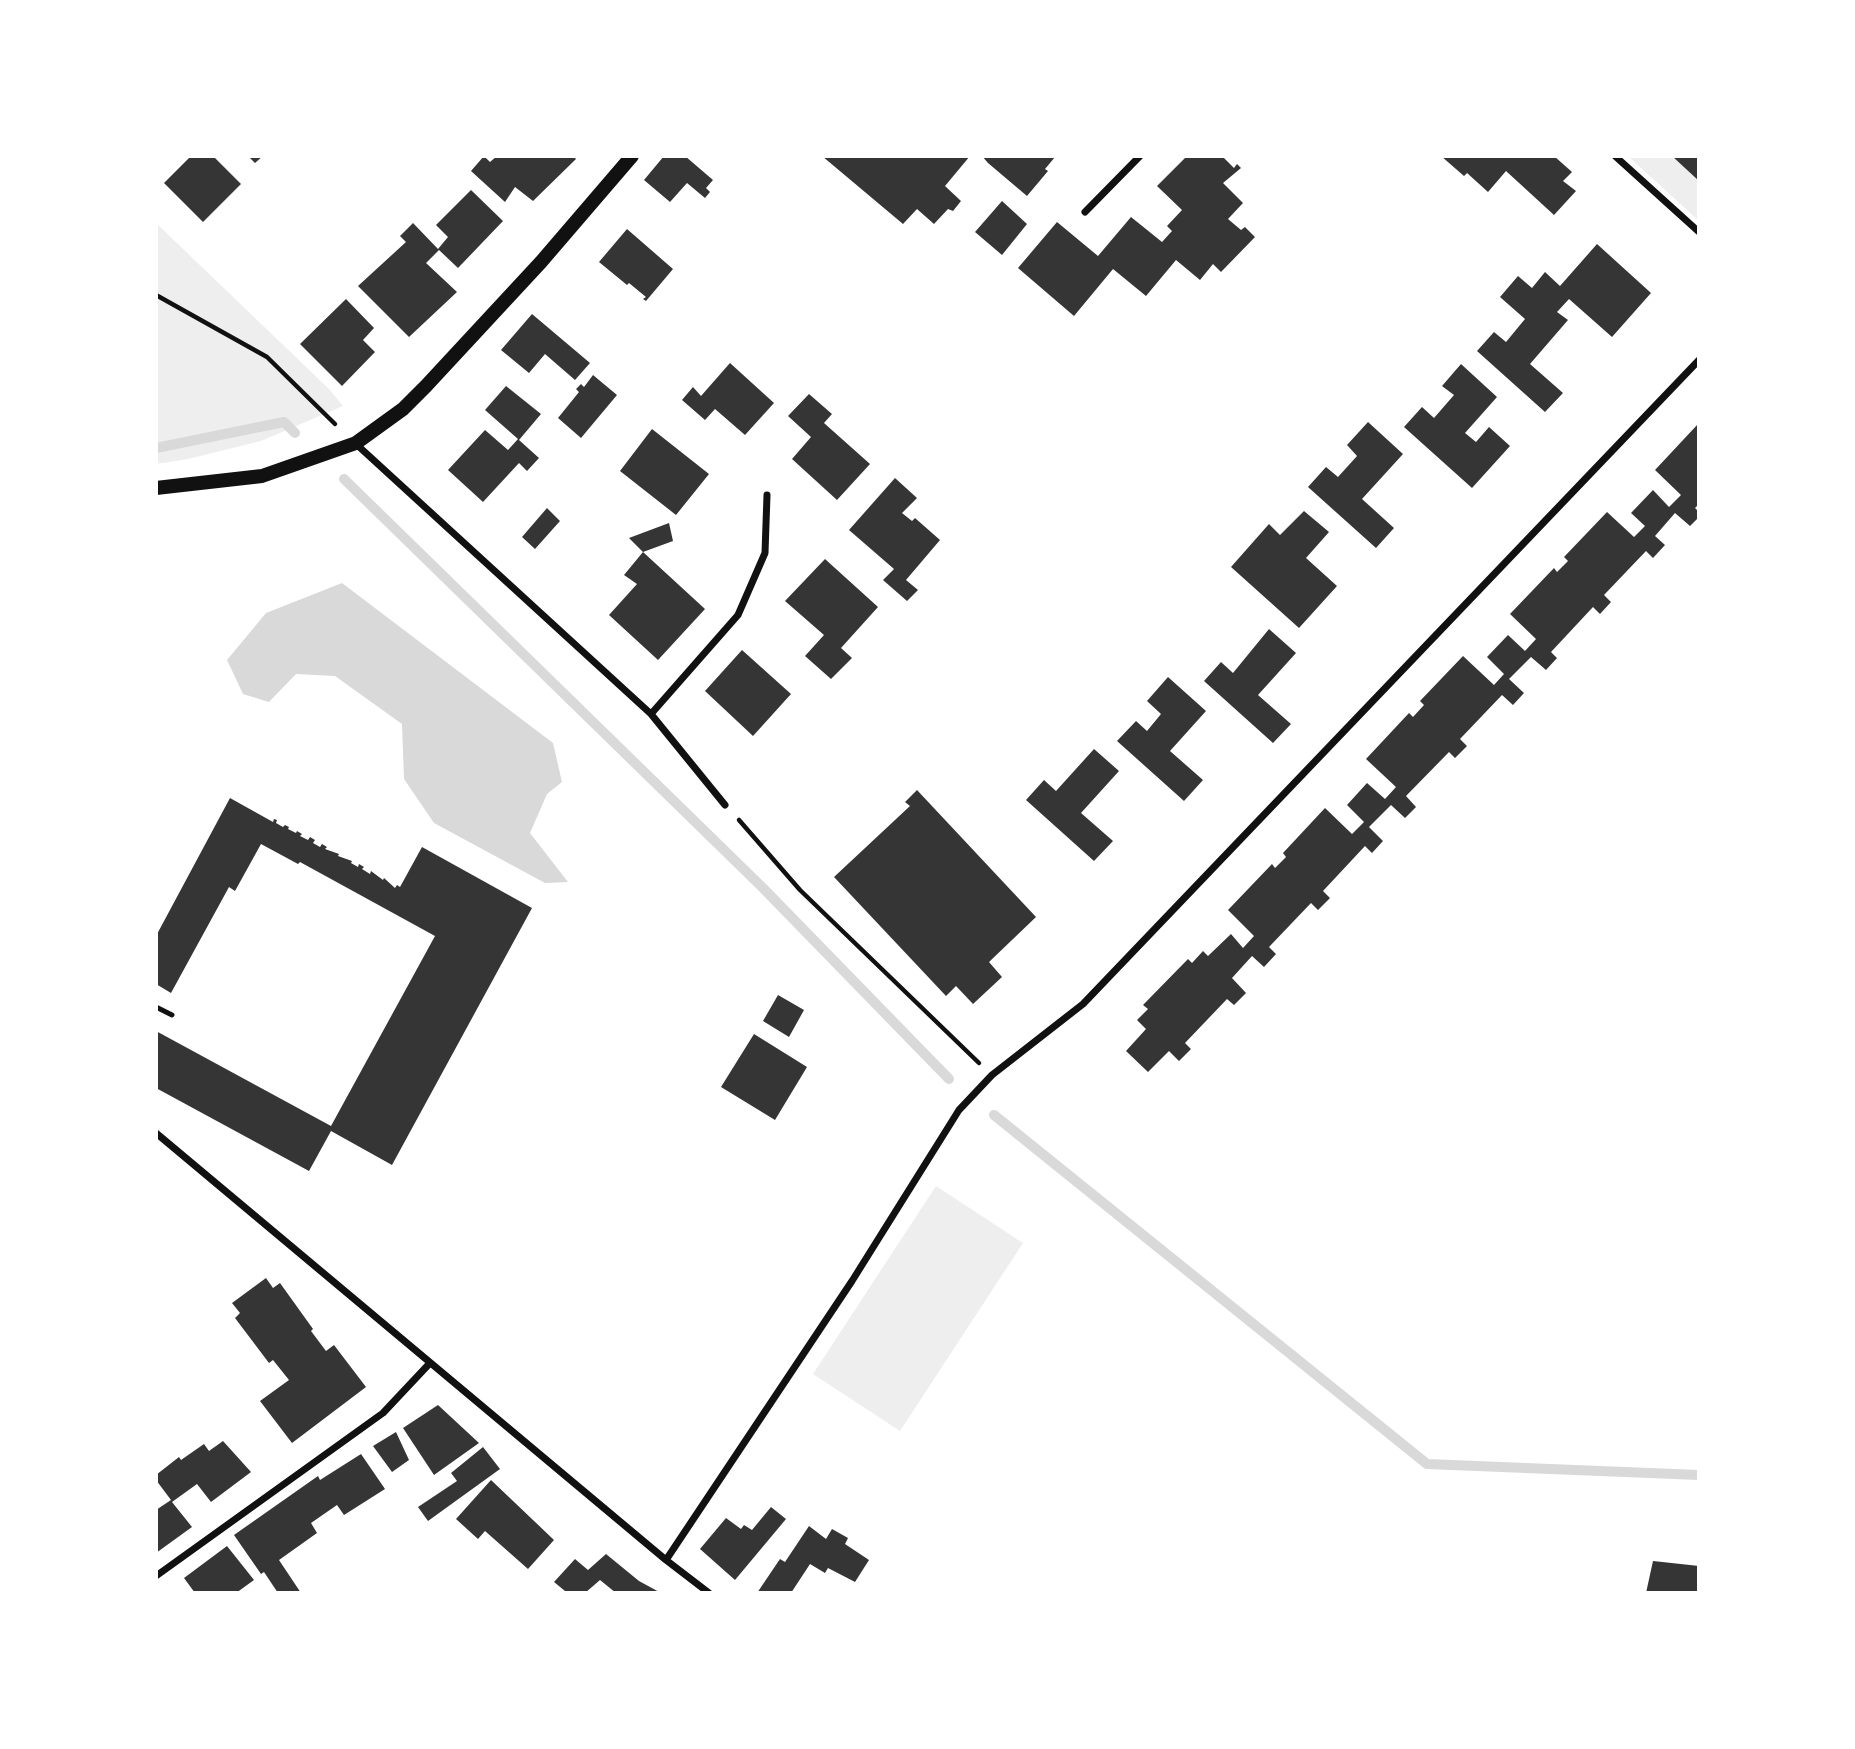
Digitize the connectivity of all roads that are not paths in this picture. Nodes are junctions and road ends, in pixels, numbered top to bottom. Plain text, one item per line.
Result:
1 (632, 156) edge
2 (1140, 156) edge
3 (1615, 156) edge
4 (1086, 212) dead end
5 (1699, 232) edge
6 (1699, 360) edge
7 (356, 443) junction
8 (156, 488) edge
9 (767, 495) dead end
10 (651, 714) junction
11 (725, 805) road end
12 (156, 1007) edge
13 (172, 1015) dead end
14 (156, 1133) edge
15 (430, 1363) junction
16 (666, 1560) junction
17 (156, 1576) edge
18 (709, 1593) edge

1 - 7 main road
2 - 4 street
3 - 5 street
6 - 16 street
7 - 8 main road
7 - 10 street
9 - 10 street
10 - 11 street
12 - 13 lane
14 - 15 street
15 - 16 street
15 - 17 street
16 - 18 street

